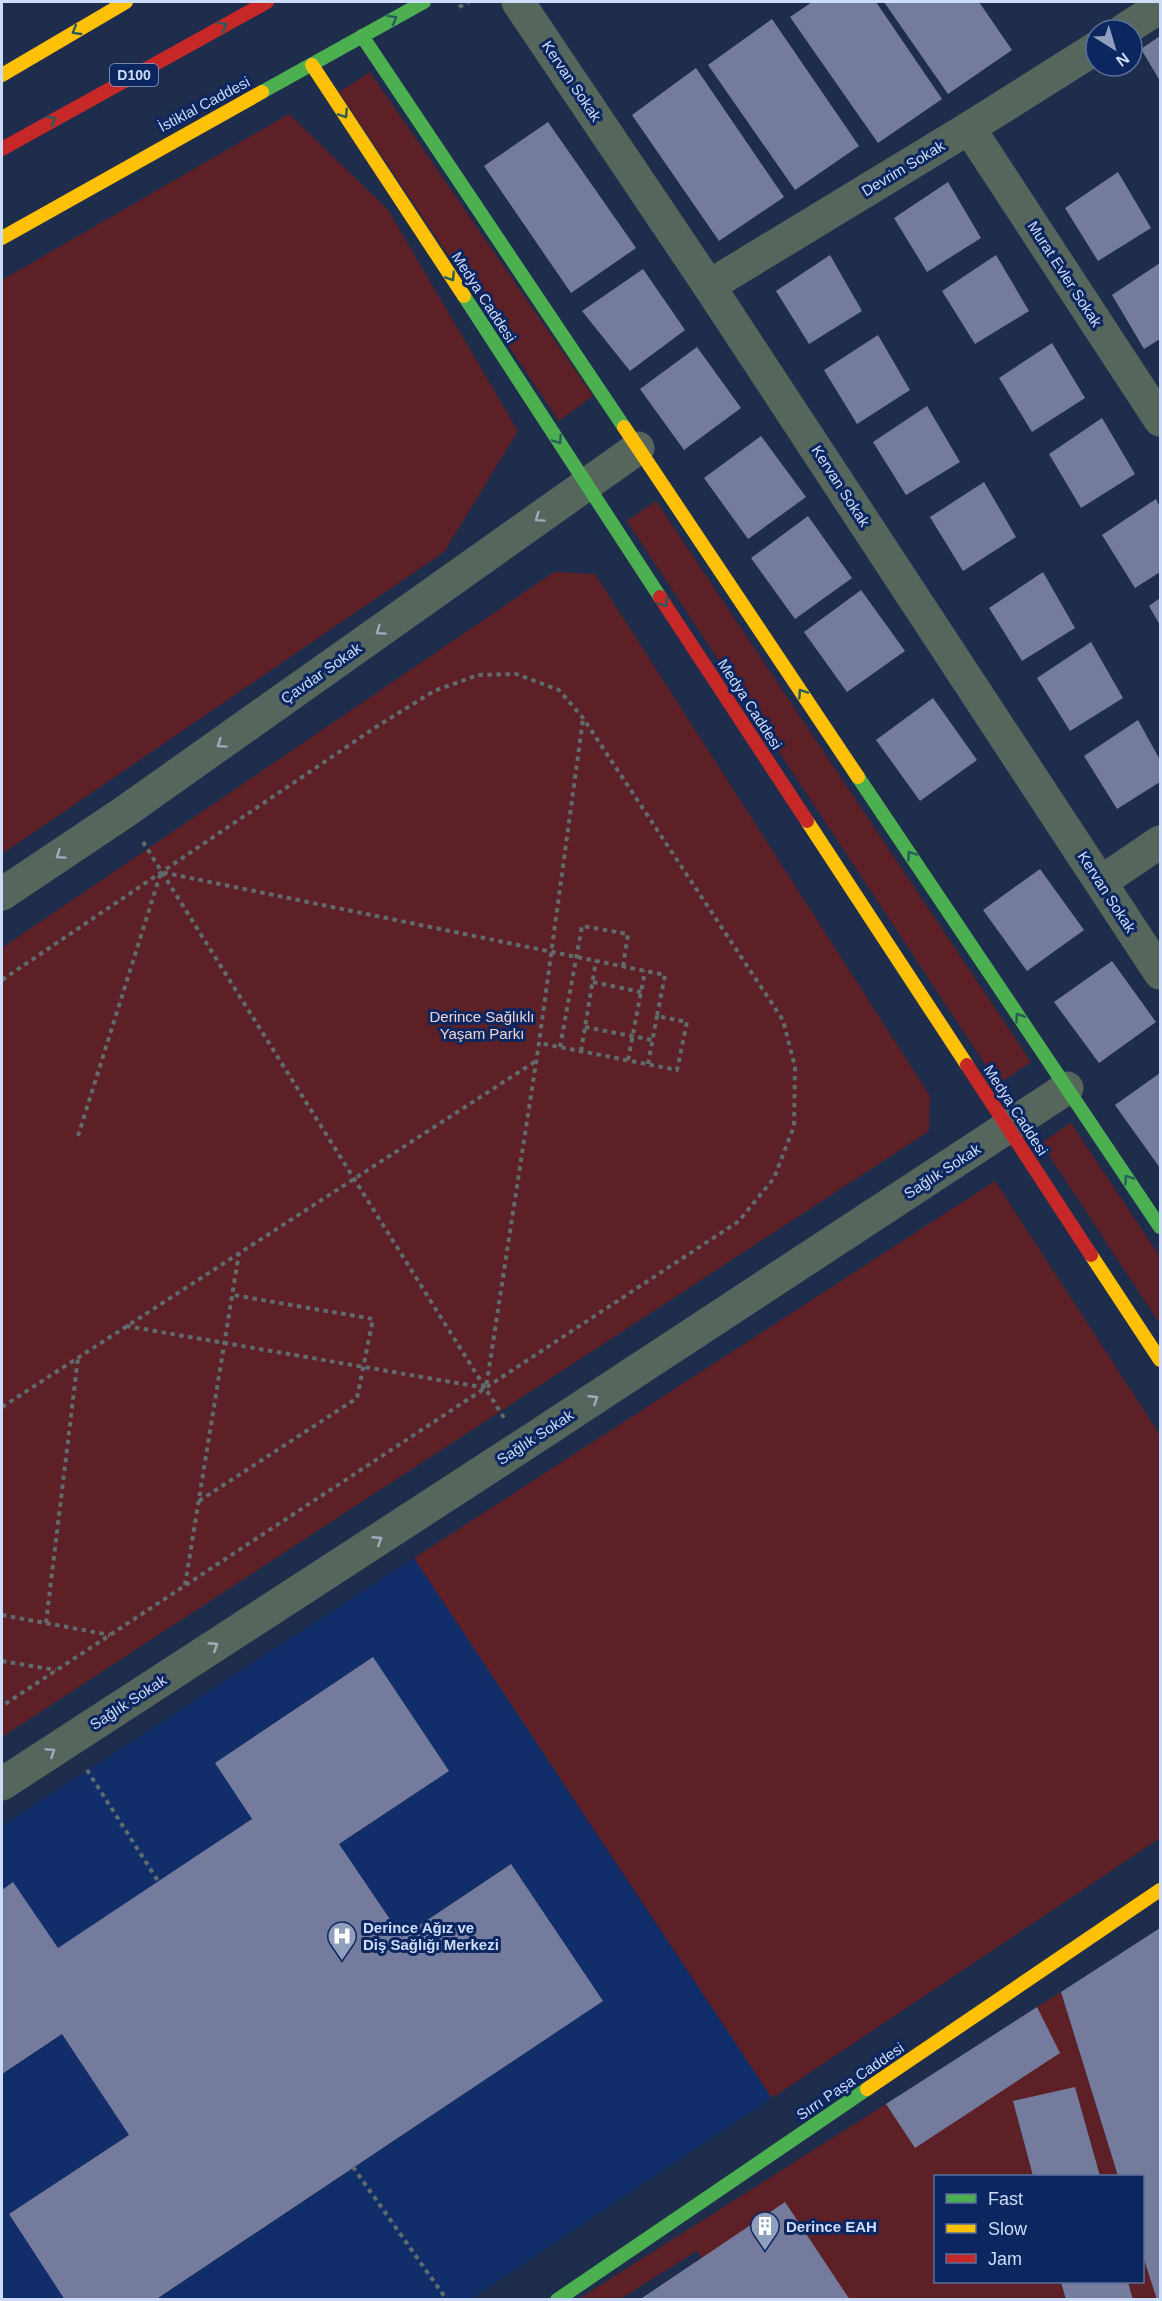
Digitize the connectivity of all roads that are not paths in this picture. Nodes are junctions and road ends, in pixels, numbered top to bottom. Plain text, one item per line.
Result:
1 (126, 2) edge
2 (267, 2) edge
3 (424, 2) edge
4 (518, 2) edge
5 (1161, 7) edge
6 (1143, 18) edge
7 (362, 36) junction
8 (1084, 56) edge
9 (312, 65) junction
10 (2, 75) edge
11 (969, 128) junction
12 (2, 149) edge
13 (2, 238) edge
14 (709, 286) junction
15 (1161, 420) edge
16 (638, 448) junction
17 (587, 484) junction
18 (1161, 842) edge
19 (1101, 882) junction
20 (2, 894) edge
21 (1161, 973) edge
22 (1067, 1088) junction
23 (1008, 1127) junction
24 (1161, 1227) edge
25 (1161, 1360) edge
26 (2, 1784) edge
27 (1161, 1890) edge
28 (557, 2300) edge

1 -> 10 main road
12 -> 2 main road, D100
7 -> 3 main road, İstiklal Caddesi
4 - 14 street, Kervan Sokak
5 - 6 street
7 - 9 main road, İstiklal Caddesi
7 - 16 main road
8 - 11 street, Devrim Sokak
9 - 13 main road, İstiklal Caddesi
9 -> 17 main road, Medya Caddesi
11 - 14 street, Devrim Sokak
11 - 15 street, Murat Evler Sokak
14 - 19 street, Kervan Sokak
16 - 17 street, Çavdar Sokak
22 -> 16 main road
17 -> 20 street, Çavdar Sokak
17 -> 23 main road, Medya Caddesi
18 - 19 street
19 - 21 street, Kervan Sokak
22 - 23 street, Sağlık Sokak
24 -> 22 main road
23 - 25 main road, Medya Caddesi
26 -> 23 street, Sağlık Sokak
27 - 28 main road, Sırrı Paşa Caddesi

